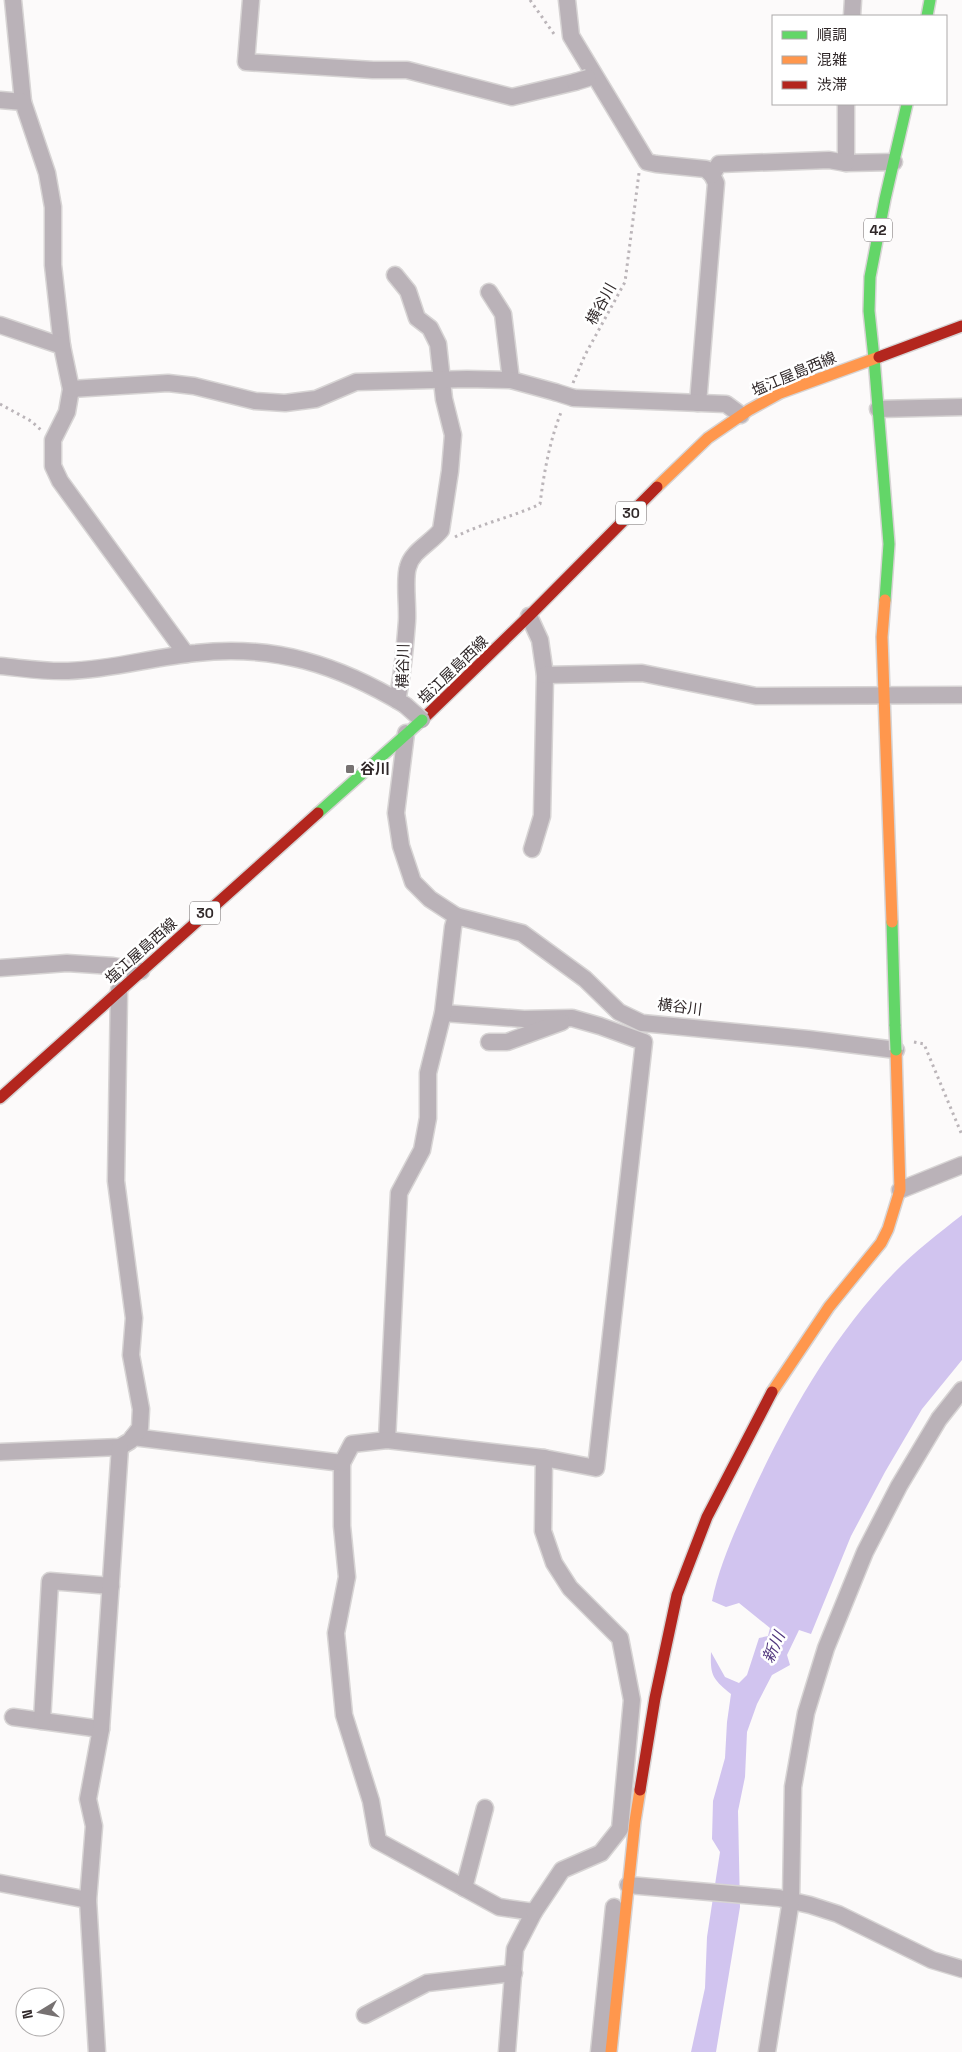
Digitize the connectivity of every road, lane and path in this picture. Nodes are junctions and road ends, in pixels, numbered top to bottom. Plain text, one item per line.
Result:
1 (13, 0) edge
2 (251, 0) edge
3 (530, 0) edge
4 (567, 0) edge
5 (853, 0) edge
6 (930, 0) edge
7 (852, 15) edge
8 (927, 15) edge
9 (556, 36) dead end
10 (586, 78) junction
11 (0, 100) edge
12 (23, 102) junction
13 (846, 105) edge
14 (907, 105) edge
15 (894, 162) junction
16 (846, 163) junction
17 (639, 171) dead end
18 (712, 175) junction
19 (394, 275) dead end
20 (489, 292) dead end
21 (0, 325) edge
22 (962, 326) edge
23 (62, 346) junction
24 (874, 358) junction
25 (441, 380) junction
26 (511, 380) junction
27 (71, 389) junction
28 (566, 396) junction
29 (698, 403) junction
30 (0, 404) edge
31 (962, 407) edge
32 (878, 410) junction
33 (741, 416) junction
34 (52, 440) junction
35 (448, 540) dead end
36 (529, 616) junction
37 (186, 654) junction
38 (0, 666) edge
39 (545, 675) junction
40 (884, 695) junction
41 (962, 695) edge
42 (401, 703) junction
43 (413, 728) junction
44 (532, 849) dead end
45 (456, 916) junction
46 (0, 968) edge
47 (141, 971) junction
48 (119, 990) junction
49 (443, 1013) junction
50 (572, 1018) junction
51 (642, 1023) junction
52 (489, 1042) dead end
53 (901, 1045) junction
54 (0, 1098) edge
55 (962, 1135) edge
56 (960, 1166) edge
57 (900, 1190) junction
58 (962, 1390) edge
59 (133, 1437) junction
60 (387, 1440) junction
61 (120, 1447) junction
62 (0, 1452) edge
63 (544, 1458) junction
64 (342, 1463) junction
65 (111, 1586) junction
66 (13, 1717) dead end
67 (42, 1721) junction
68 (101, 1729) junction
69 (485, 1808) dead end
70 (0, 1882) edge
71 (635, 1885) junction
72 (464, 1888) junction
73 (785, 1899) junction
74 (88, 1900) junction
75 (614, 1907) dead end
76 (534, 1912) junction
77 (962, 1969) edge
78 (514, 1973) junction
79 (365, 2015) dead end
80 (97, 2052) edge
81 (507, 2052) edge
82 (599, 2052) edge
83 (611, 2052) edge
84 (767, 2052) edge

1 - 12 street
2 - 10 street
3 - 9 path
4 - 10 street
5 - 7 street
6 - 8 street
10 - 18 street
11 - 12 street
12 - 23 street
13 - 16 street
14 - 15 street, 42
15 - 16 street
15 - 24 street, 42
16 - 18 street
17 - 28 path, 横谷川
18 - 29 street
19 - 25 street
20 - 26 street
21 - 23 street
22 - 24 street, 塩江屋島西線 / 30
23 - 27 street
24 - 32 street
24 - 33 street, 塩江屋島西線 / 30
25 - 26 street
25 - 27 street
25 - 42 street
26 - 28 street
27 - 34 street
28 - 29 street
28 - 35 path, 横谷川
29 - 33 street
30 - 34 path
31 - 32 street
32 - 40 street
33 - 36 street, 塩江屋島西線 / 30
34 - 37 street
36 - 39 street
36 - 43 street, 塩江屋島西線 / 30
37 - 38 street
37 - 42 street
39 - 40 street
39 - 44 street
40 - 41 street
40 - 53 street, bridge
42 - 43 street, bridge
43 - 45 street
43 - 47 street, 塩江屋島西線 / 30
45 - 49 street
45 - 51 street
46 - 47 street
47 - 48 street, 塩江屋島西線 / 30
48 - 54 street, 塩江屋島西線 / 30
48 - 59 street
49 - 50 street
49 - 60 street
50 - 51 street
50 - 52 street
50 - 63 street
51 - 53 street
53 - 55 path
53 - 57 street
56 - 57 street
57 - 71 street
58 - 73 street
59 - 61 street
59 - 64 street
60 - 63 street
60 - 64 street
61 - 62 street
61 - 65 street
63 - 76 street
64 - 72 street
65 - 67 street
65 - 68 street
66 - 67 street
67 - 68 street
68 - 74 street
69 - 72 street
70 - 74 street
71 - 73 street
71 - 83 street
72 - 76 street
73 - 77 street
73 - 84 street
74 - 80 street
75 - 82 street
76 - 78 street
78 - 79 street
78 - 81 street

